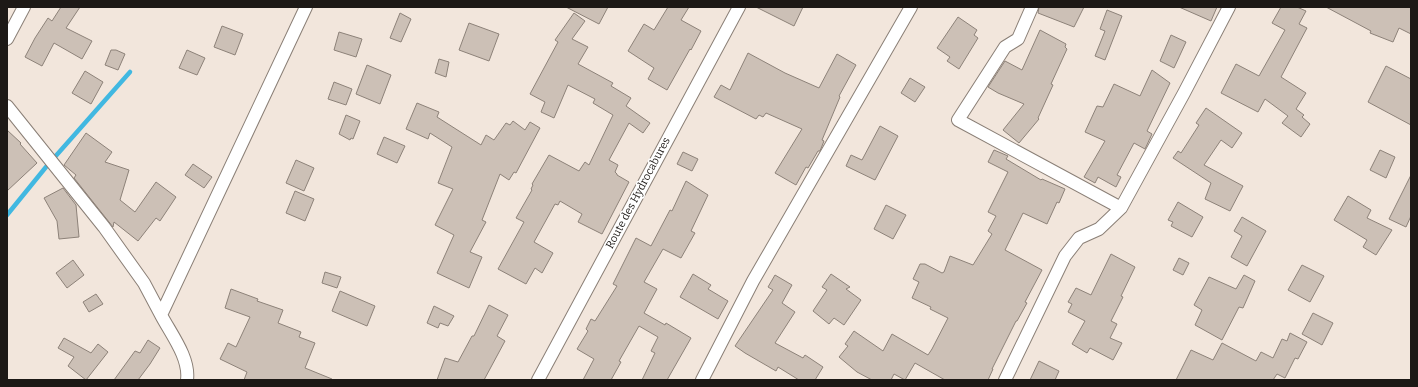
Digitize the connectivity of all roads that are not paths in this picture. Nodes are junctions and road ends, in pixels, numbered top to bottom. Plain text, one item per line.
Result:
1 (24, 7) edge
2 (306, 7) edge
3 (739, 7) edge
4 (911, 7) edge
5 (1032, 7) edge
6 (1229, 7) edge
7 (7, 39) edge
8 (7, 106) edge
9 (1121, 208) junction
10 (161, 315) junction
11 (187, 380) edge
12 (538, 380) edge
13 (702, 380) edge
14 (1005, 380) edge

1 - 7 street
2 - 10 street
3 - 12 street, Route des Hydrocabures
4 - 13 street
5 - 9 street
6 - 9 street
8 - 10 street
9 - 14 street
10 - 11 street

